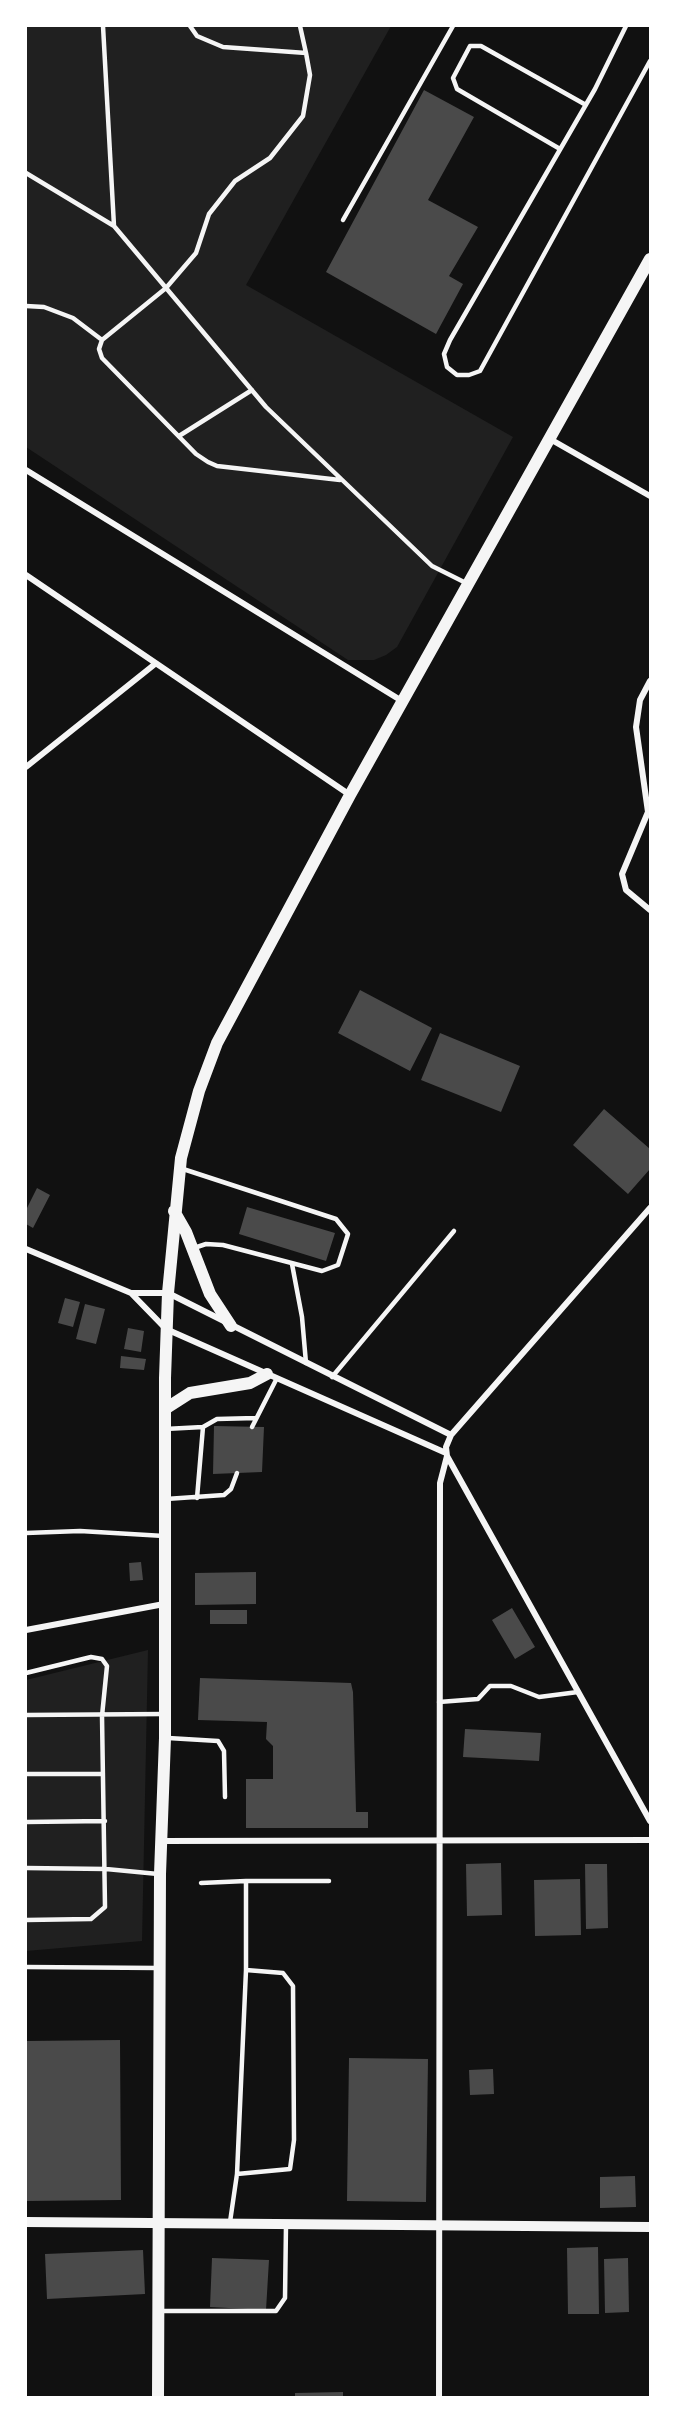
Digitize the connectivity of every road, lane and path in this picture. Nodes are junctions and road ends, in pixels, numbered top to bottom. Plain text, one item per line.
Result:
1 (103, 26) edge
2 (190, 26) edge
3 (300, 26) edge
4 (453, 26) edge
5 (626, 26) edge
6 (306, 53) junction
7 (651, 61) edge
8 (586, 105) junction
9 (560, 149) junction
10 (26, 173) edge
11 (343, 220) dead end
12 (114, 226) junction
13 (651, 259) edge
14 (166, 288) junction
15 (26, 306) edge
16 (102, 340) junction
17 (252, 390) junction
18 (178, 436) junction
19 (550, 439) junction
20 (26, 471) edge
21 (340, 480) junction
22 (651, 496) edge
23 (26, 575) edge
24 (469, 584) junction
25 (155, 664) junction
26 (651, 681) edge
27 (403, 701) junction
28 (26, 767) edge
29 (350, 795) junction
30 (651, 910) edge
31 (179, 1167) junction
32 (651, 1208) edge
33 (174, 1211) junction
34 (454, 1231) dead end
35 (26, 1249) edge
36 (192, 1250) junction
37 (292, 1264) junction
38 (131, 1293) junction
39 (168, 1293) junction
40 (231, 1326) junction
41 (166, 1329) junction
42 (306, 1363) junction
43 (272, 1376) junction
44 (333, 1377) junction
45 (165, 1409) junction
46 (256, 1418) junction
47 (202, 1427) junction
48 (252, 1427) dead end
49 (165, 1429) junction
50 (451, 1435) junction
51 (446, 1454) junction
52 (237, 1473) dead end
53 (197, 1498) junction
54 (163, 1499) junction
55 (26, 1533) edge
56 (164, 1536) junction
57 (164, 1604) junction
58 (26, 1630) edge
59 (26, 1673) edge
60 (578, 1692) junction
61 (439, 1702) junction
62 (165, 1714) junction
63 (26, 1715) edge
64 (102, 1716) junction
65 (165, 1738) junction
66 (26, 1774) edge
67 (103, 1774) junction
68 (225, 1797) dead end
69 (105, 1821) junction
70 (651, 1821) edge
71 (26, 1822) edge
72 (438, 1839) junction
73 (651, 1840) edge
74 (162, 1841) junction
75 (26, 1868) edge
76 (106, 1869) junction
77 (160, 1874) junction
78 (246, 1881) junction
79 (330, 1881) dead end
80 (201, 1883) dead end
81 (26, 1920) edge
82 (26, 1967) edge
83 (160, 1968) junction
84 (246, 1970) junction
85 (237, 2174) junction
86 (26, 2222) edge
87 (159, 2223) junction
88 (286, 2224) junction
89 (438, 2224) junction
90 (230, 2225) junction
91 (651, 2227) edge
92 (159, 2311) junction
93 (158, 2397) edge
94 (439, 2397) edge

1 - 12 lane
2 - 6 lane
3 - 6 lane
4 - 11 lane
5 - 8 lane
6 - 14 lane
7 - 9 lane
8 - 9 lane
8 - 9 lane
10 - 12 lane
12 - 14 lane
13 - 19 main road
14 - 16 lane
14 - 17 lane
15 - 16 lane
16 - 18 lane
17 - 18 lane
17 - 21 lane
18 - 21 lane
19 - 22 street
19 - 24 main road
20 - 27 street
21 - 24 lane
23 - 25 street
24 - 27 main road
25 - 28 street
25 - 29 street
26 - 30 street
27 - 29 main road
29 - 31 main road
31 - 33 main road
31 - 37 lane
32 - 50 street
33 - 36 main road
33 - 39 main road
34 - 44 lane
35 - 38 street
36 - 37 lane
36 - 40 main road
37 - 42 lane
38 - 39 street
38 - 41 street
39 - 40 street
39 - 41 main road
40 - 42 street
41 - 43 street
41 - 45 main road
42 - 44 street
43 - 45 main road
43 - 46 lane
43 - 51 street
44 - 50 street
45 - 49 main road
46 - 47 lane
46 - 48 lane
47 - 49 lane
47 - 53 lane
49 - 54 main road
50 - 51 street
51 - 60 street
51 - 61 street
52 - 53 lane
53 - 54 lane
54 - 56 main road
55 - 56 lane
56 - 57 main road
57 - 58 street
57 - 62 main road
59 - 64 lane
60 - 61 lane
60 - 70 street
61 - 72 street
62 - 64 lane
62 - 65 main road
63 - 64 lane
64 - 67 lane
65 - 68 lane
65 - 74 main road
66 - 67 lane
67 - 69 lane
69 - 71 lane
69 - 76 lane
72 - 73 street
72 - 74 street
72 - 89 street
74 - 77 main road
75 - 76 lane
76 - 77 lane
76 - 81 lane
77 - 83 main road
78 - 79 lane
78 - 80 lane
78 - 84 lane
82 - 83 lane
83 - 87 main road
84 - 85 lane
84 - 85 lane
85 - 90 lane
86 - 87 street
87 - 90 street
87 - 92 main road
88 - 89 street
88 - 90 street
88 - 92 lane
89 - 91 street
89 - 94 street
92 - 93 main road

